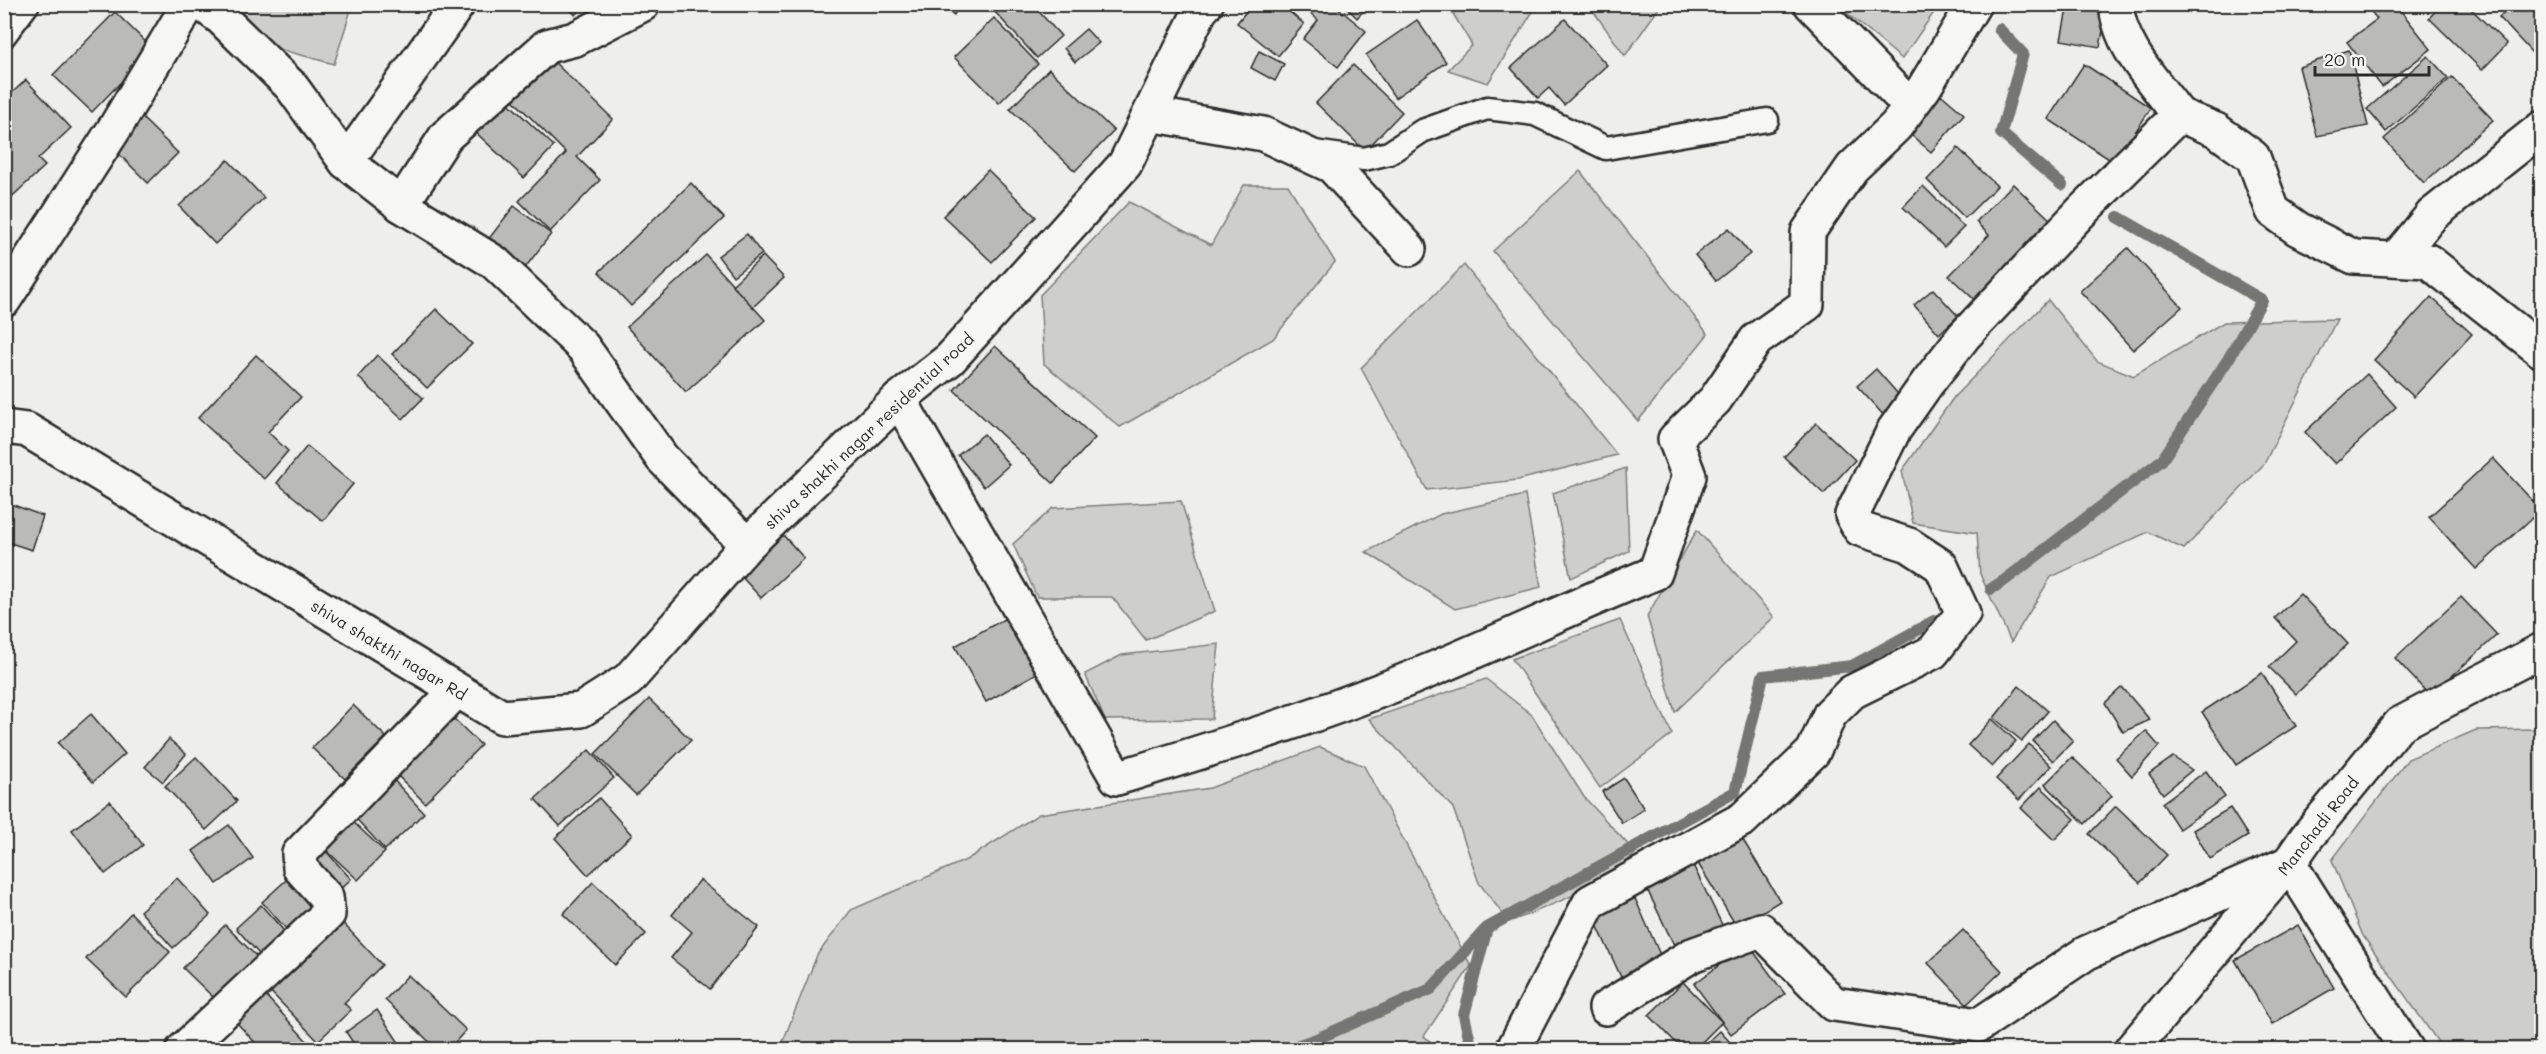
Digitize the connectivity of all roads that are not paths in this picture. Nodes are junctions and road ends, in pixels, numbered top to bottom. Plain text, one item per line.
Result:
1 (28, 4) edge
2 (189, 4) edge
3 (202, 4) edge
4 (458, 4) edge
5 (643, 4) edge
6 (1811, 4) edge
7 (1974, 4) edge
8 (2116, 4) edge
9 (1192, 7) edge
10 (4, 36) edge
11 (1910, 106) junction
12 (1149, 114) junction
13 (2179, 115) junction
14 (1767, 120) dead end
15 (2541, 128) edge
16 (1298, 150) junction
17 (345, 162) junction
18 (401, 205) junction
19 (1409, 249) dead end
20 (2396, 259) junction
21 (4, 300) edge
22 (2541, 351) edge
23 (899, 399) junction
24 (4, 427) edge
25 (747, 545) junction
26 (2534, 661) edge
27 (456, 691) junction
28 (2289, 863) junction
29 (1606, 1008) dead end
30 (183, 1050) edge
31 (1513, 1050) edge
32 (2131, 1050) edge
33 (2407, 1050) edge

1 - 10 lane
2 - 21 street
3 - 17 street
4 - 17 street
5 - 18 street
6 - 11 street
7 - 11 street
8 - 13 street
9 - 12 street, shiva shakhi nagar residential road
11 - 23 street
12 - 16 street
12 - 23 street, shiva shakhi nagar residential road
13 - 20 street
13 - 31 street
14 - 16 lane
15 - 20 street
16 - 19 street
17 - 18 street
18 - 25 street
20 - 22 street
23 - 25 street, shiva shakhi nagar residential road
24 - 27 street, shiva shakthi nagar Rd
25 - 27 street, shiva shakthi nagar Rd
26 - 28 street, Manchadi Road
27 - 30 street
28 - 29 street
28 - 32 street, Manchadi Road
28 - 33 street

